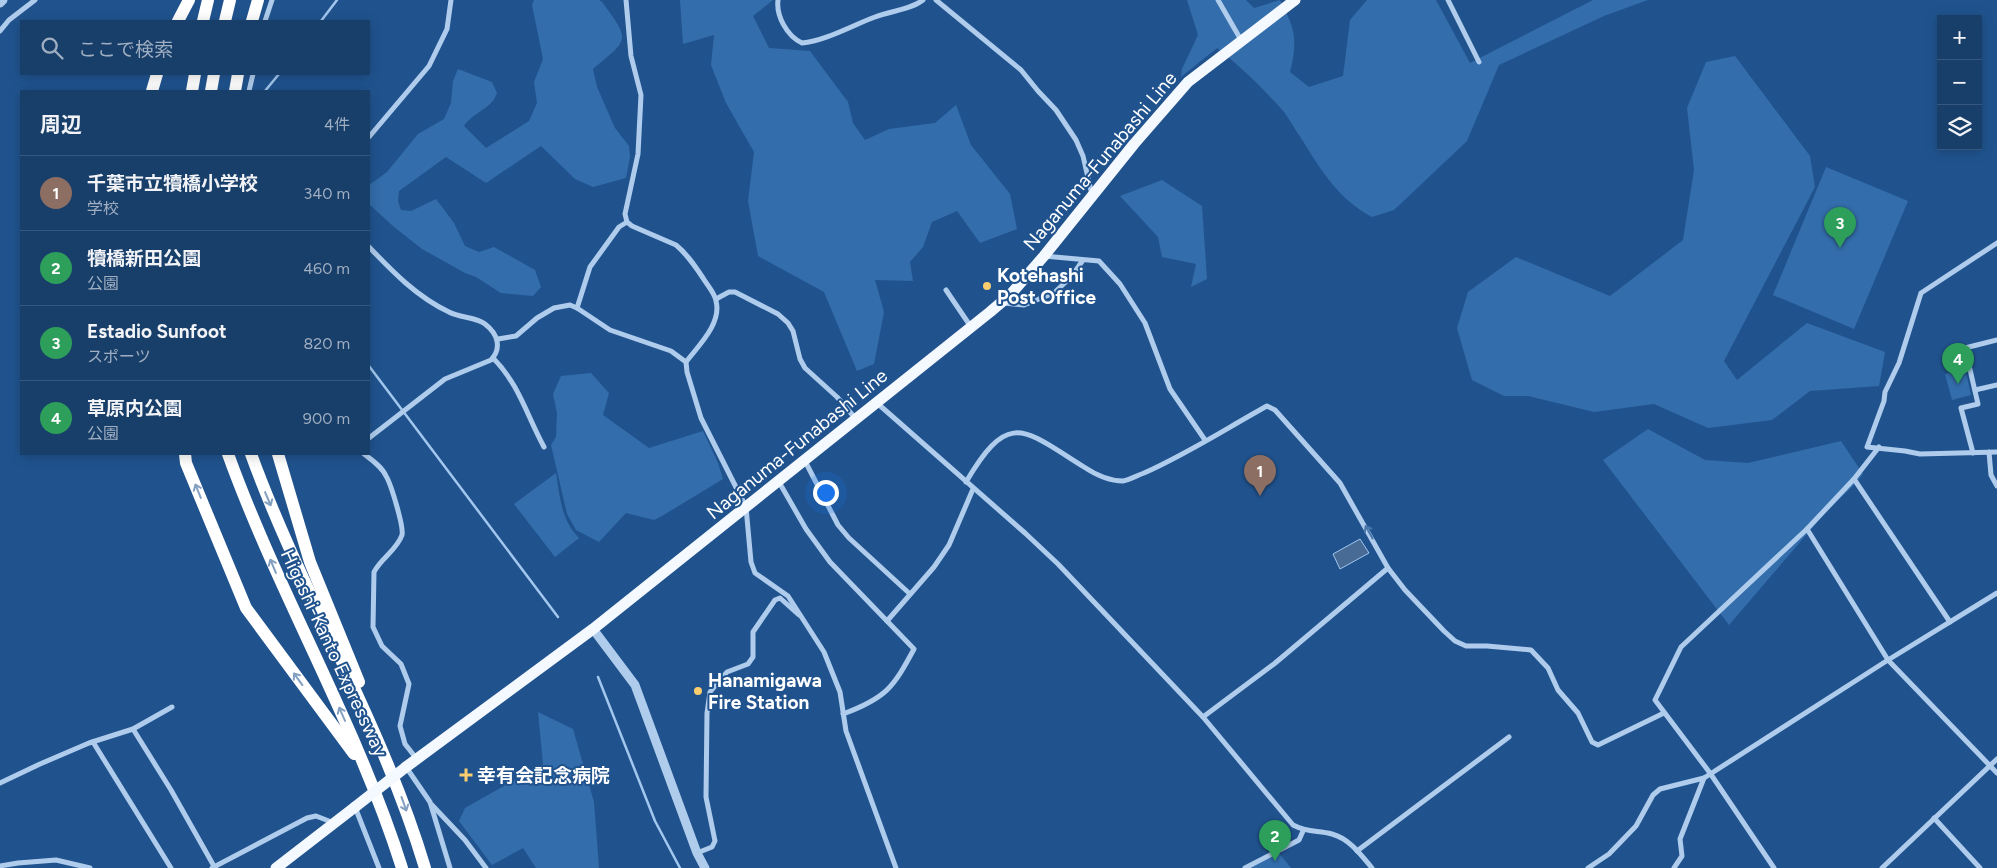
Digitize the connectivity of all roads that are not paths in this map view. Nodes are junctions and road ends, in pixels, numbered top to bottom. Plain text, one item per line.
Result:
1 (3, 0) edge
2 (35, 0) edge
3 (189, 0) edge
4 (208, 0) edge
5 (230, 0) edge
6 (258, 0) edge
7 (272, 0) edge
8 (451, 0) edge
9 (626, 0) edge
10 (778, 0) edge
11 (923, 0) edge
12 (936, 0) edge
13 (1218, 0) edge
14 (1295, 0) edge
15 (1448, 0) edge
16 (0, 4) edge
17 (179, 20) edge
18 (204, 20) edge
19 (225, 20) edge
20 (252, 20) edge
21 (265, 20) edge
22 (0, 31) edge
23 (1241, 40) junction
24 (1479, 62) dead end
25 (157, 75) edge
26 (194, 75) edge
27 (214, 75) edge
28 (238, 75) edge
29 (252, 75) edge
30 (152, 90) edge
31 (192, 90) edge
32 (211, 90) edge
33 (235, 90) edge
34 (249, 90) edge
35 (370, 135) edge
36 (1092, 197) junction
37 (627, 222) junction
38 (1997, 243) edge
39 (370, 248) edge
40 (1044, 256) junction
41 (1084, 260) junction
42 (946, 290) dead end
43 (716, 300) junction
44 (1001, 303) junction
45 (577, 308) junction
46 (972, 327) junction
47 (498, 339) junction
48 (1997, 340) edge
49 (493, 358) junction
50 (686, 362) junction
51 (1997, 385) edge
52 (1974, 390) junction
53 (876, 403) junction
54 (856, 419) junction
55 (370, 437) edge
56 (1205, 440) junction
57 (544, 447) dead end
58 (1879, 447) junction
59 (1989, 452) junction
60 (1997, 452) edge
61 (1973, 454) junction
62 (185, 455) edge
63 (228, 455) edge
64 (251, 455) edge
65 (278, 455) edge
66 (365, 455) edge
67 (804, 460) junction
68 (1854, 479) junction
69 (778, 481) junction
70 (966, 482) junction
71 (1997, 486) edge
72 (973, 488) junction
73 (746, 507) junction
74 (1807, 529) junction
75 (1388, 568) junction
76 (1997, 593) edge
77 (910, 594) junction
78 (804, 620) junction
79 (887, 621) junction
80 (1950, 622) junction
81 (593, 628) junction
82 (1888, 660) junction
83 (172, 708) dead end
84 (1664, 712) junction
85 (843, 714) junction
86 (1203, 718) junction
87 (133, 729) junction
88 (1509, 737) dead end
89 (93, 742) junction
90 (416, 758) junction
91 (385, 759) junction
92 (1997, 759) edge
93 (1990, 766) junction
94 (406, 767) junction
95 (1710, 773) junction
96 (1997, 773) edge
97 (369, 774) junction
98 (1704, 778) junction
99 (0, 783) edge
100 (430, 802) junction
101 (355, 807) junction
102 (1934, 818) junction
103 (334, 823) junction
104 (1303, 831) junction
105 (1357, 851) junction
106 (697, 852) junction
107 (0, 866) edge
108 (90, 868) edge
109 (171, 868) edge
110 (214, 868) edge
111 (276, 868) edge
112 (379, 868) edge
113 (402, 868) edge
114 (425, 868) edge
115 (450, 868) edge
116 (486, 868) edge
117 (704, 868) edge
118 (896, 868) edge
119 (1245, 868) edge
120 (1372, 868) edge
121 (1588, 868) edge
122 (1674, 868) edge
123 (1774, 868) edge
124 (1882, 868) edge
125 (1980, 868) edge

1 - 16 street
2 - 22 street
3 - 17 highway
4 - 18 highway
5 - 19 highway
6 - 20 highway
7 - 21 street
8 - 35 street
9 - 37 street
10 - 11 street
12 - 36 street
13 - 23 street
14 - 23 main road, Naganuma-Funabashi Line
15 - 24 street
23 - 36 main road, Naganuma-Funabashi Line
25 - 30 highway
26 - 31 highway
27 - 32 highway
28 - 33 highway
29 - 34 street
36 - 40 main road, Naganuma-Funabashi Line
37 - 43 street
37 - 45 street
38 - 58 street
39 - 47 street
40 - 41 street
40 - 44 main road, Naganuma-Funabashi Line
41 - 44 street
41 - 56 street
42 - 46 street
43 - 50 street
43 - 54 street
44 - 46 main road, Naganuma-Funabashi Line
45 - 47 street
45 - 50 street
46 - 53 main road, Naganuma-Funabashi Line
47 - 49 street
48 - 52 street
49 - 55 street
49 - 57 street
50 - 73 street
51 - 52 street
52 - 61 street
53 - 54 main road, Naganuma-Funabashi Line
53 - 70 street
54 - 67 main road, Naganuma-Funabashi Line
56 - 70 street
75 -> 56 street
58 - 61 street
58 - 68 street
59 - 60 street
59 - 61 street
59 - 71 street
97 -> 62 highway
97 -> 63 highway, Higashi-Kanto Expressway
64 -> 91 highway, Higashi-Kanto Expressway
65 - 91 highway
66 - 90 street
67 - 69 main road, Naganuma-Funabashi Line
67 - 77 street
68 - 74 street
68 - 80 street
69 - 73 main road, Naganuma-Funabashi Line
69 - 79 street
70 - 72 street
72 - 77 street
72 - 86 street
73 - 78 street
73 - 81 main road, Naganuma-Funabashi Line
74 - 82 street
74 - 84 street
75 - 84 street
75 - 86 street
76 - 80 street
77 - 79 street
78 - 85 street
78 - 106 street
79 - 85 street
80 - 82 street
81 - 90 main road, Naganuma-Funabashi Line
81 - 106 street
82 - 93 street
82 - 95 street
83 - 87 street
84 - 95 street
85 - 118 street
86 - 104 street
87 - 89 street
87 - 110 street
88 - 105 street
89 - 99 street
89 - 109 street
90 - 94 main road, Naganuma-Funabashi Line
91 -> 114 highway, Higashi-Kanto Expressway
92 - 93 street
93 - 96 street
93 - 102 street
94 - 100 street
94 - 101 main road, Naganuma-Funabashi Line, bridge
95 - 98 street
95 - 123 street
97 - 113 highway, Higashi-Kanto Expressway
98 - 121 street
98 - 122 street
100 - 115 street
100 - 116 street
101 - 103 main road, Naganuma-Funabashi Line
101 - 112 street
102 - 124 street
102 - 125 street
103 - 110 street
103 - 111 main road, Naganuma-Funabashi Line
104 - 105 street
104 - 119 street
105 - 120 street
106 - 117 street
107 - 108 street

